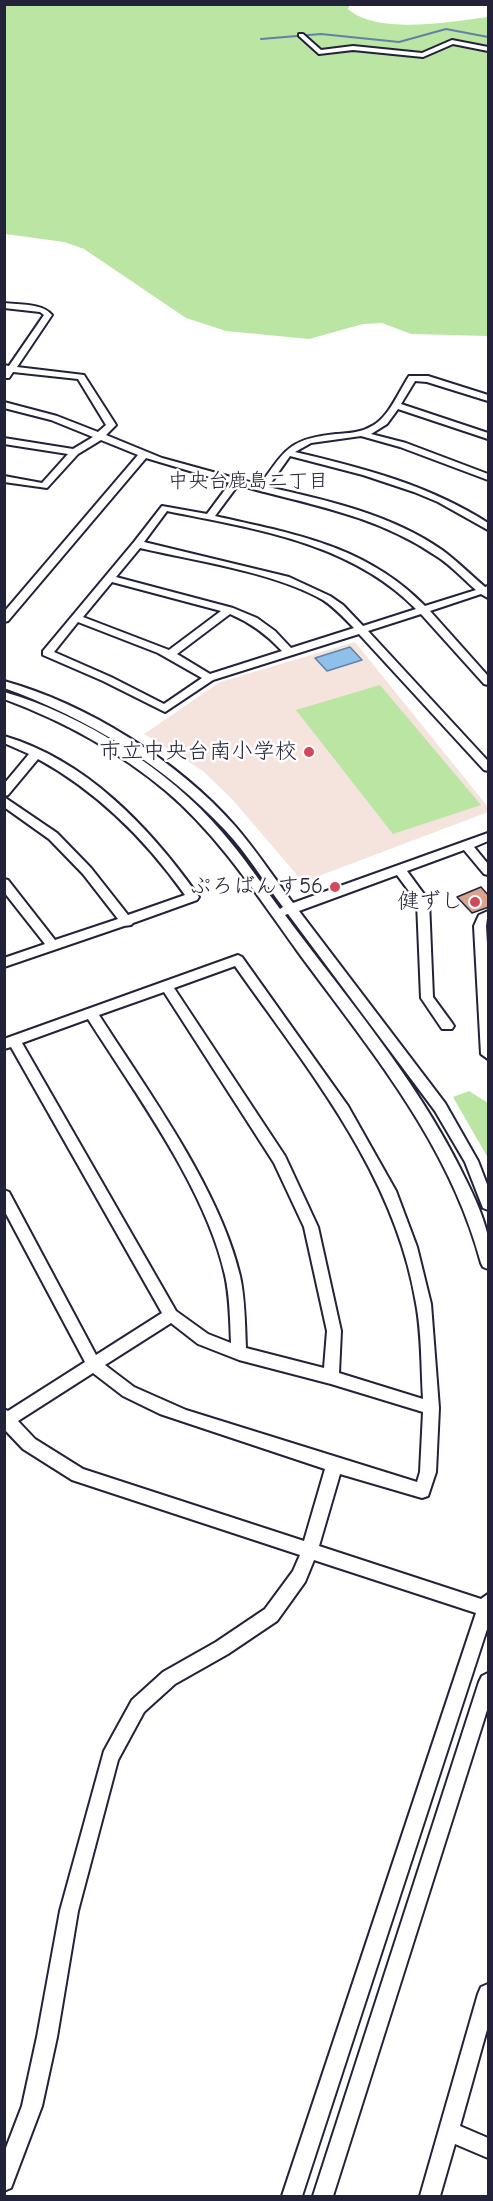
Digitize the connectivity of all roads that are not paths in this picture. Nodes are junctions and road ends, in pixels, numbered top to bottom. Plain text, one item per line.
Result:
1 (301, 35) dead end
2 (489, 49) edge
3 (4, 305) edge
4 (6, 372) edge
5 (489, 398) edge
6 (4, 405) edge
7 (394, 405) junction
8 (362, 434) junction
9 (489, 436) edge
10 (99, 437) junction
11 (4, 441) edge
12 (75, 452) junction
13 (288, 453) junction
14 (143, 455) junction
15 (489, 477) edge
16 (4, 479) edge
17 (236, 482) junction
18 (262, 489) junction
19 (209, 517) junction
20 (489, 527) edge
21 (138, 544) junction
22 (109, 578) junction
23 (487, 592) edge
24 (229, 610) junction
25 (422, 610) junction
26 (77, 618) junction
27 (4, 619) edge
28 (362, 631) junction
29 (289, 652) junction
30 (169, 655) junction
31 (209, 678) junction
32 (489, 682) edge
33 (4, 684) edge
34 (4, 694) edge
35 (4, 740) edge
36 (36, 753) junction
37 (489, 767) edge
38 (4, 792) edge
39 (4, 801) edge
40 (489, 837) edge
41 (466, 845) junction
42 (399, 869) junction
43 (489, 871) edge
44 (4, 883) edge
45 (292, 909) junction
46 (276, 914) junction
47 (489, 915) edge
48 (127, 922) junction
49 (53, 946) junction
50 (4, 963) edge
51 (166, 985) junction
52 (91, 1013) junction
53 (447, 1026) dead end
54 (10, 1042) edge
55 (489, 1054) edge
56 (4, 1196) edge
57 (489, 1204) edge
58 (489, 1263) edge
59 (171, 1315) junction
60 (239, 1353) junction
61 (94, 1365) junction
62 (331, 1377) junction
63 (431, 1408) junction
64 (5, 1419) edge
65 (334, 1466) junction
66 (310, 1550) junction
67 (488, 1606) edge
68 (489, 1682) edge
69 (488, 1996) edge
70 (449, 2132) junction
71 (489, 2148) edge
72 (4, 2181) edge
73 (292, 2196) edge
74 (323, 2196) edge
75 (430, 2196) edge

1 - 2 street
3 - 4 street
4 - 10 street
5 - 7 street
6 - 10 street
7 - 8 street
7 - 9 street
8 - 13 street
8 - 15 street
10 - 12 street
10 - 14 street
11 - 12 street
12 - 16 street
13 - 18 street
13 - 20 street
14 - 17 street
14 - 27 street
17 - 18 street
17 - 19 street
18 - 23 street
19 - 21 street
19 - 25 street
21 - 22 street
21 - 28 street
22 - 24 street
22 - 26 street
23 - 25 street
24 - 29 street
24 - 30 street
25 - 28 street
25 - 32 street
26 - 30 street
26 - 31 street
28 - 29 street
28 - 37 street
29 - 31 street
30 - 31 street
33 - 45 street
34 - 46 street
35 - 36 street
36 - 38 street
36 - 48 street
39 - 48 street
40 - 41 street
41 - 42 street
41 - 43 street
42 - 45 street
42 - 53 street
44 - 49 street
45 - 46 street
45 - 57 street
46 - 58 street
47 - 55 street
48 - 49 street
49 - 50 street
51 - 52 street
51 - 62 street
51 - 63 street
52 - 54 street
52 - 60 street
54 - 59 street
56 - 61 street
59 - 60 street
59 - 61 street
60 - 62 street
61 - 64 street
61 - 65 street
62 - 63 street
63 - 65 street
64 - 66 street
65 - 66 street
66 - 67 street
66 - 72 street
67 - 73 street
68 - 74 street
69 - 70 street
70 - 71 street
70 - 75 street

